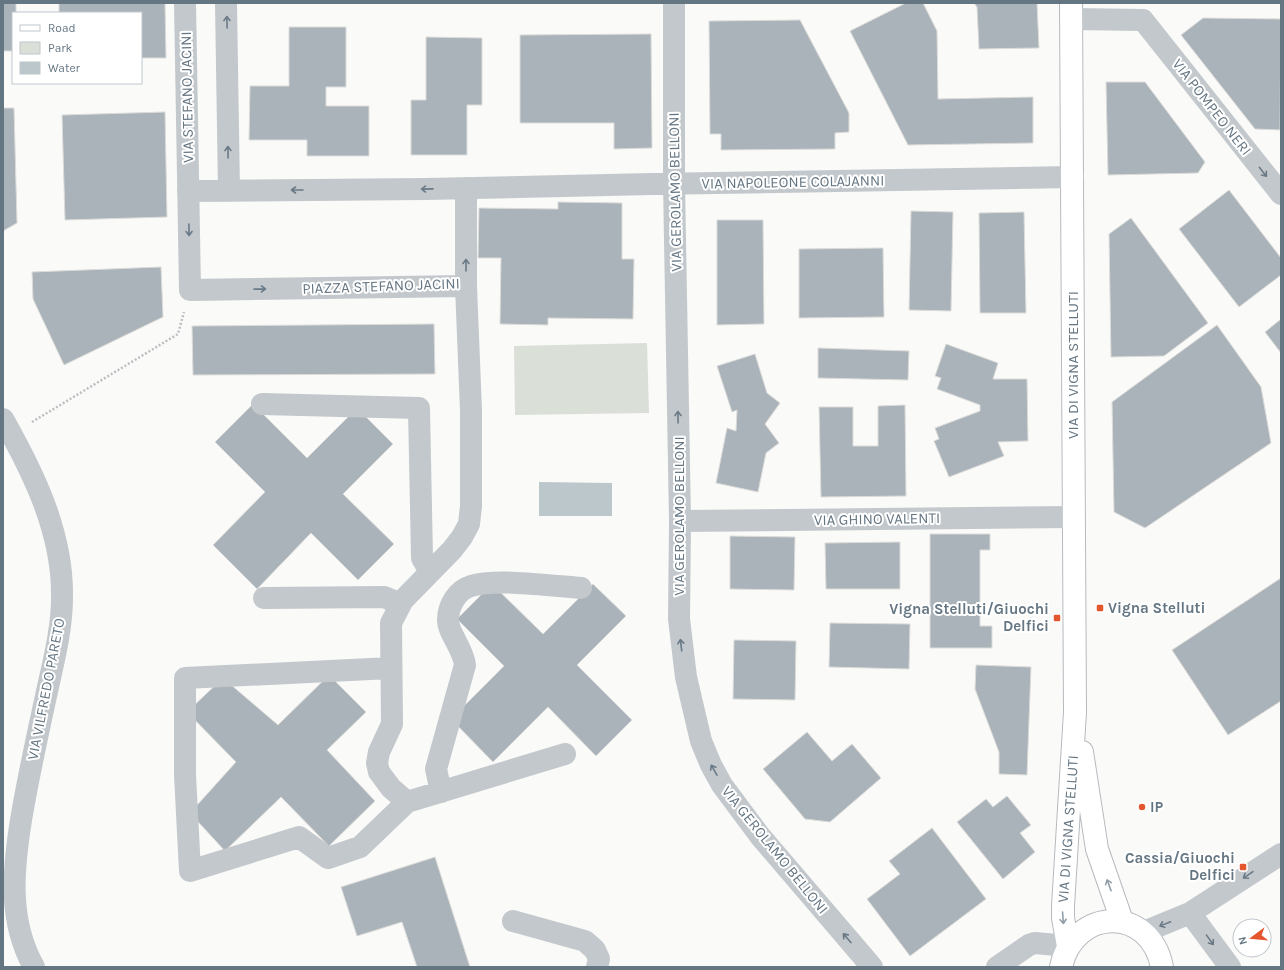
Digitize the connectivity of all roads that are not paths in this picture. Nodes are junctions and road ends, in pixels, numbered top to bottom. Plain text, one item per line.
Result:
1 (185, 3) edge
2 (226, 3) edge
3 (674, 3) edge
4 (1071, 11) edge
5 (1143, 12) edge
6 (1073, 177) junction
7 (674, 184) junction
8 (466, 188) junction
9 (188, 191) junction
10 (228, 191) junction
11 (1281, 194) edge
12 (466, 286) junction
13 (262, 404) dead end
14 (7, 427) edge
15 (1074, 517) junction
16 (680, 521) junction
17 (430, 572) junction
18 (581, 588) dead end
19 (264, 598) dead end
20 (401, 604) junction
21 (391, 668) junction
22 (1075, 712) junction
23 (565, 754) dead end
24 (441, 792) junction
25 (407, 802) junction
26 (1281, 854) edge
27 (1190, 913) junction
28 (513, 921) dead end
29 (1122, 922) junction
30 (1144, 932) junction
31 (1068, 946) junction
32 (34, 967) edge
33 (597, 967) edge
34 (872, 967) edge
35 (997, 967) edge
36 (1061, 967) edge
37 (1162, 967) edge
38 (1230, 967) edge

1 - 9 street, VIA STEFANO JACINI
10 -> 2 street
3 - 7 street, VIA GEROLAMO BELLONI
4 - 5 street
4 - 6 main road, VIA DI VIGNA STELLUTI
5 -> 11 street, VIA POMPEO NERI
6 - 7 street, VIA NAPOLEONE COLAJANNI
6 - 15 main road, VIA DI VIGNA STELLUTI
7 - 8 street, VIA NAPOLEONE COLAJANNI
16 -> 7 street, VIA GEROLAMO BELLONI
8 -> 10 street
12 -> 8 street, PIAZZA STEFANO JACINI
9 - 10 street
9 -> 12 street, PIAZZA STEFANO JACINI
12 - 17 street
13 - 17 street
14 - 32 street, VIA VILFREDO PARETO
15 - 16 street, VIA GHINO VALENTI
15 - 22 main road, VIA DI VIGNA STELLUTI
34 -> 16 street, VIA GEROLAMO BELLONI
17 - 20 street
18 - 24 street
19 - 20 street
20 - 21 street
21 - 25 street
21 - 25 street
29 -> 22 main road, VIA DI VIGNA STELLUTI
22 -> 31 main road, VIA DI VIGNA STELLUTI
23 - 24 street
24 - 25 street
26 -> 27 street
27 -> 30 street
27 -> 38 street
28 - 33 street
29 - 30 main road
29 - 31 main road
30 - 37 main road
31 - 35 street
31 - 36 main road

